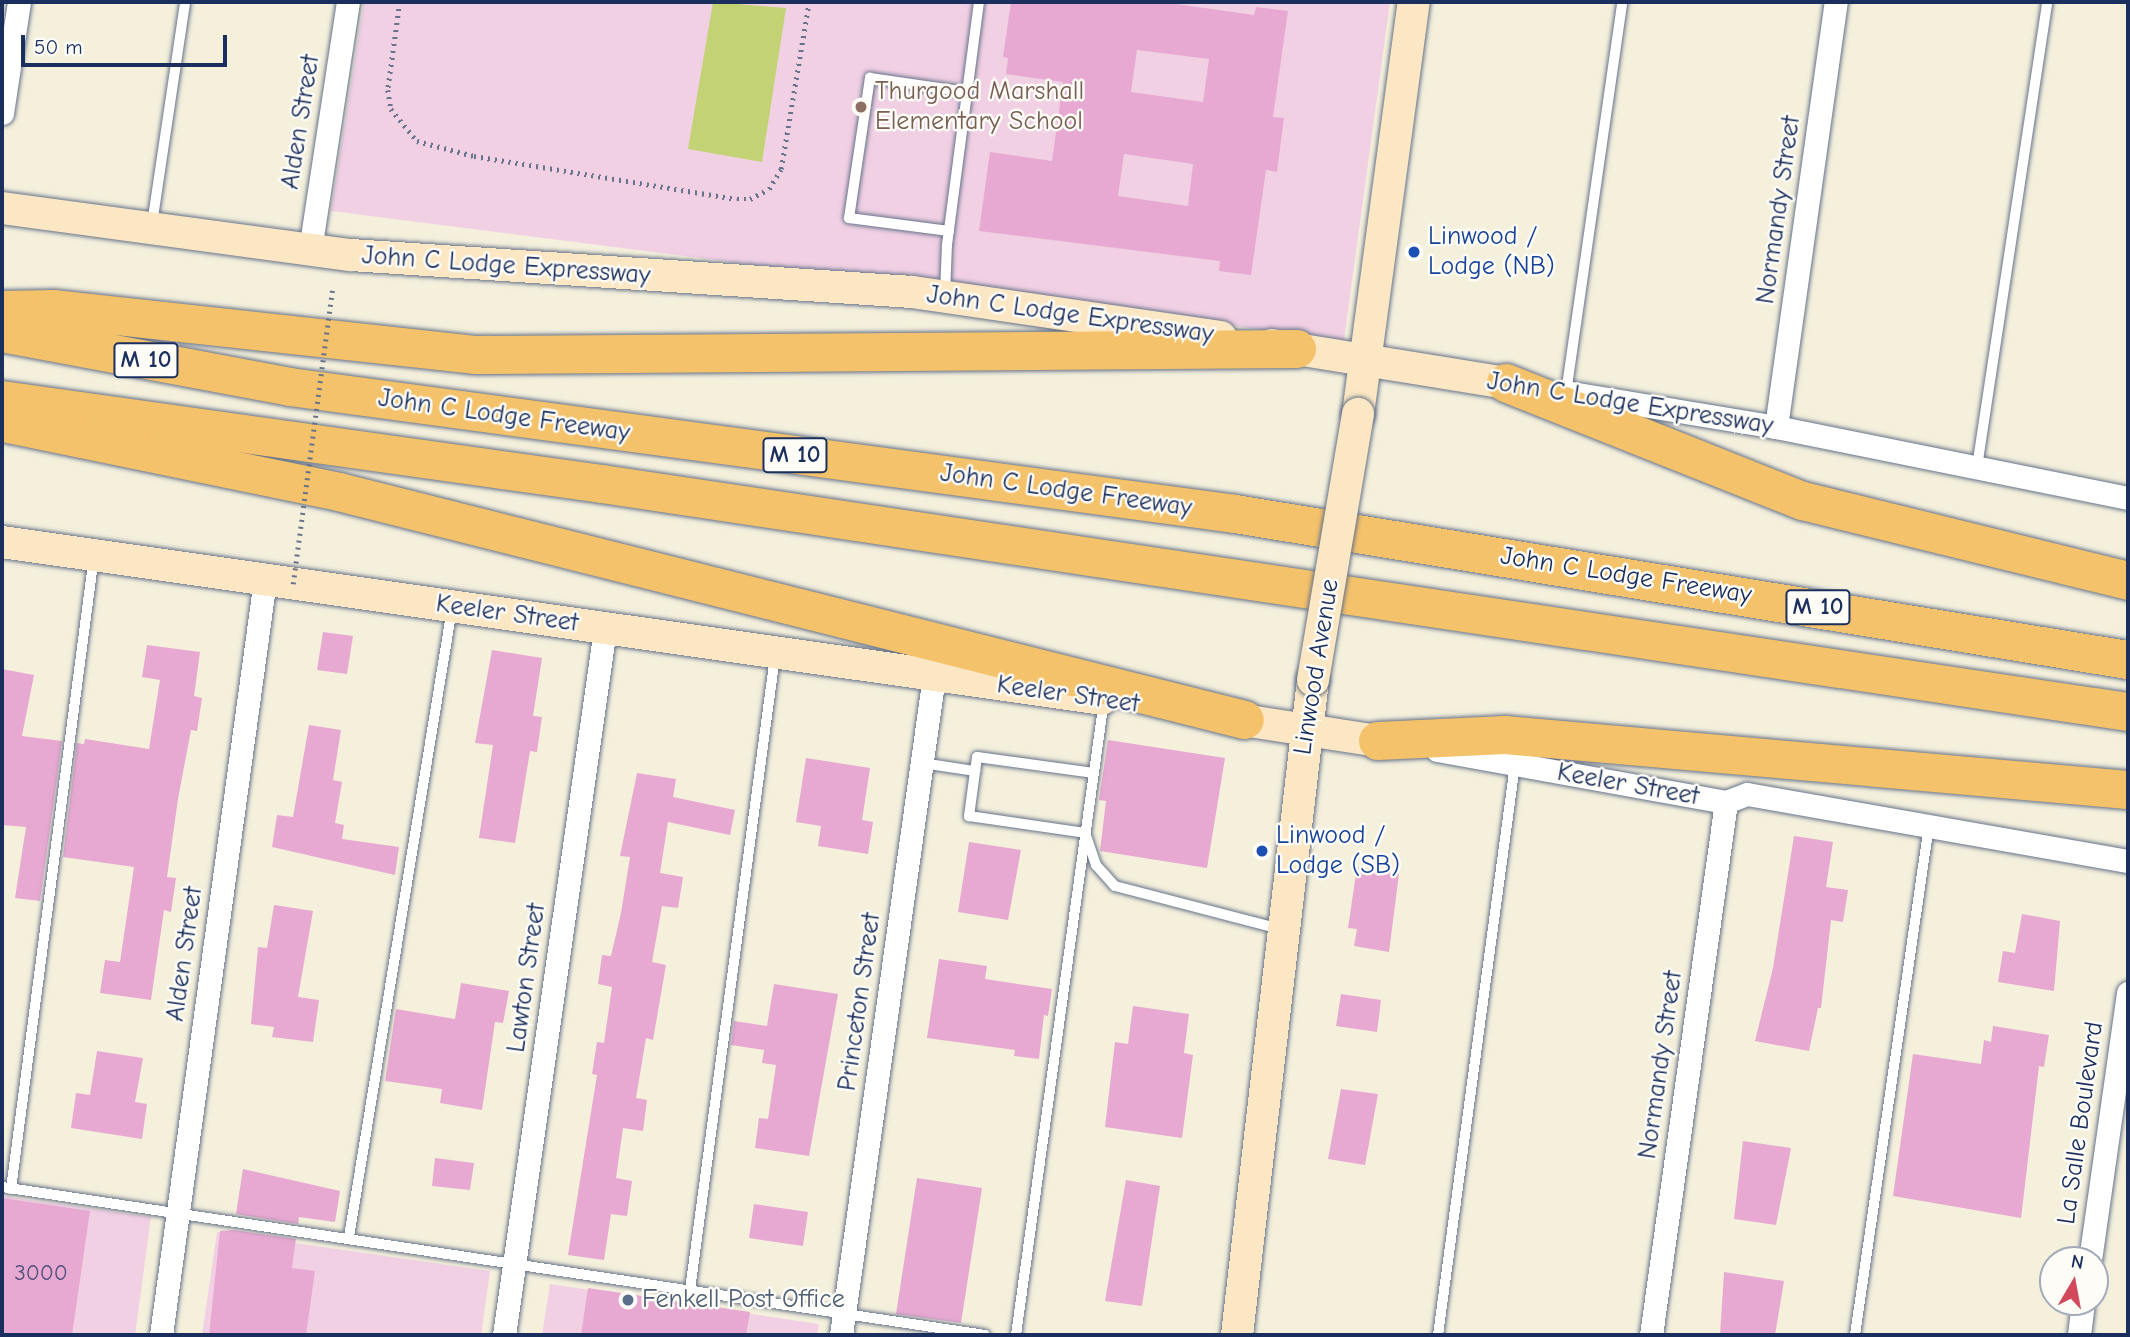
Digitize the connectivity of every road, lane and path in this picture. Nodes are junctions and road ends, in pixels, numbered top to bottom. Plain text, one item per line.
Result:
1 (19, 2) edge
2 (185, 2) edge
3 (348, 2) edge
4 (400, 2) edge
5 (809, 2) edge
6 (979, 2) edge
7 (1414, 2) edge
8 (1622, 2) edge
9 (1836, 2) edge
10 (2047, 2) edge
11 (967, 92) junction
12 (2, 113) edge
13 (2, 208) edge
14 (151, 228) junction
15 (949, 231) junction
16 (310, 250) junction
17 (333, 286) dead end
18 (945, 296) junction
19 (2, 310) edge
20 (2, 334) edge
21 (1297, 349) junction
22 (1366, 362) junction
23 (1506, 383) junction
24 (1566, 393) junction
25 (2, 400) edge
26 (2, 422) edge
27 (1776, 427) junction
28 (1977, 467) junction
29 (2128, 498) edge
30 (2, 542) edge
31 (94, 555) junction
32 (2128, 581) edge
33 (279, 582) junction
34 (452, 607) junction
35 (605, 629) junction
36 (775, 653) junction
37 (2128, 660) edge
38 (934, 676) junction
39 (1104, 700) junction
40 (2128, 712) edge
41 (1245, 720) junction
42 (1306, 729) junction
43 (1378, 741) junction
44 (922, 763) junction
45 (1516, 765) junction
46 (975, 771) junction
47 (1094, 773) junction
48 (2128, 790) edge
49 (1726, 802) junction
50 (1929, 825) junction
51 (1084, 833) junction
52 (2128, 861) edge
53 (1286, 931) junction
54 (2128, 993) edge
55 (6, 1188) edge
56 (178, 1213) junction
57 (349, 1237) junction
58 (2092, 1246) edge
59 (514, 1264) junction
60 (690, 1290) junction
61 (2082, 1316) edge
62 (843, 1324) edge
63 (161, 1335) edge
64 (504, 1335) edge
65 (985, 1335) edge
66 (1016, 1335) edge
67 (1237, 1335) edge
68 (1438, 1335) edge
69 (1651, 1335) edge
70 (1855, 1335) edge
71 (2079, 1335) edge

1 - 12 street
2 - 14 lane
3 - 16 street, Alden Street
4 - 5 path
6 - 11 lane
7 - 22 main road, Linwood Avenue
8 - 24 lane
9 - 27 street, Normandy Street
10 - 28 lane
11 - 15 lane
11 - 15 lane
13 - 14 main road, John C Lodge Expressway
14 - 16 main road, John C Lodge Expressway
15 - 18 lane
16 - 18 main road, John C Lodge Expressway
17 - 33 path, bridge
18 - 21 main road, John C Lodge Expressway
19 - 21 highway
20 - 37 highway, John C Lodge Freeway / M 10
21 - 22 main road, John C Lodge Expressway
22 - 23 main road, John C Lodge Expressway
22 - 42 main road, Linwood Avenue, bridge
23 - 24 street, John C Lodge Expressway
23 - 32 highway
24 - 27 street, John C Lodge Expressway
25 - 40 highway, John C Lodge Freeway / M 10
26 - 41 highway
27 - 28 street, John C Lodge Expressway
28 - 29 street, John C Lodge Expressway
30 - 31 main road, Keeler Street
31 - 33 main road, Keeler Street
31 - 55 lane
33 - 34 main road, Keeler Street
33 - 56 street, Alden Street
34 - 35 main road, Keeler Street
34 - 57 lane
35 - 36 main road, Keeler Street
35 - 59 street, Lawton Street
36 - 38 main road, Keeler Street
36 - 60 lane
38 - 39 main road, Keeler Street
38 - 44 street, Princeton Street
39 - 41 main road, Keeler Street
39 - 47 lane
41 - 42 main road, Keeler Street
42 - 43 main road, Keeler Street
42 - 53 main road, Linwood Avenue
43 - 45 street, Keeler Street
43 - 48 highway
44 - 46 lane
44 - 62 street, Princeton Street
45 - 49 street, Keeler Street
45 - 68 lane
46 - 47 lane
46 - 51 lane
47 - 51 lane
49 - 50 street, Keeler Street
49 - 69 street, Normandy Street
50 - 52 street, Keeler Street
50 - 70 lane
51 - 53 lane
51 - 66 lane
53 - 67 main road, Linwood Avenue
54 - 58 street, La Salle Boulevard
55 - 56 lane
56 - 57 lane
56 - 63 street, Alden Street
57 - 59 lane
59 - 60 lane
59 - 64 street, Lawton Street
60 - 62 lane
61 - 71 street
62 - 65 lane

